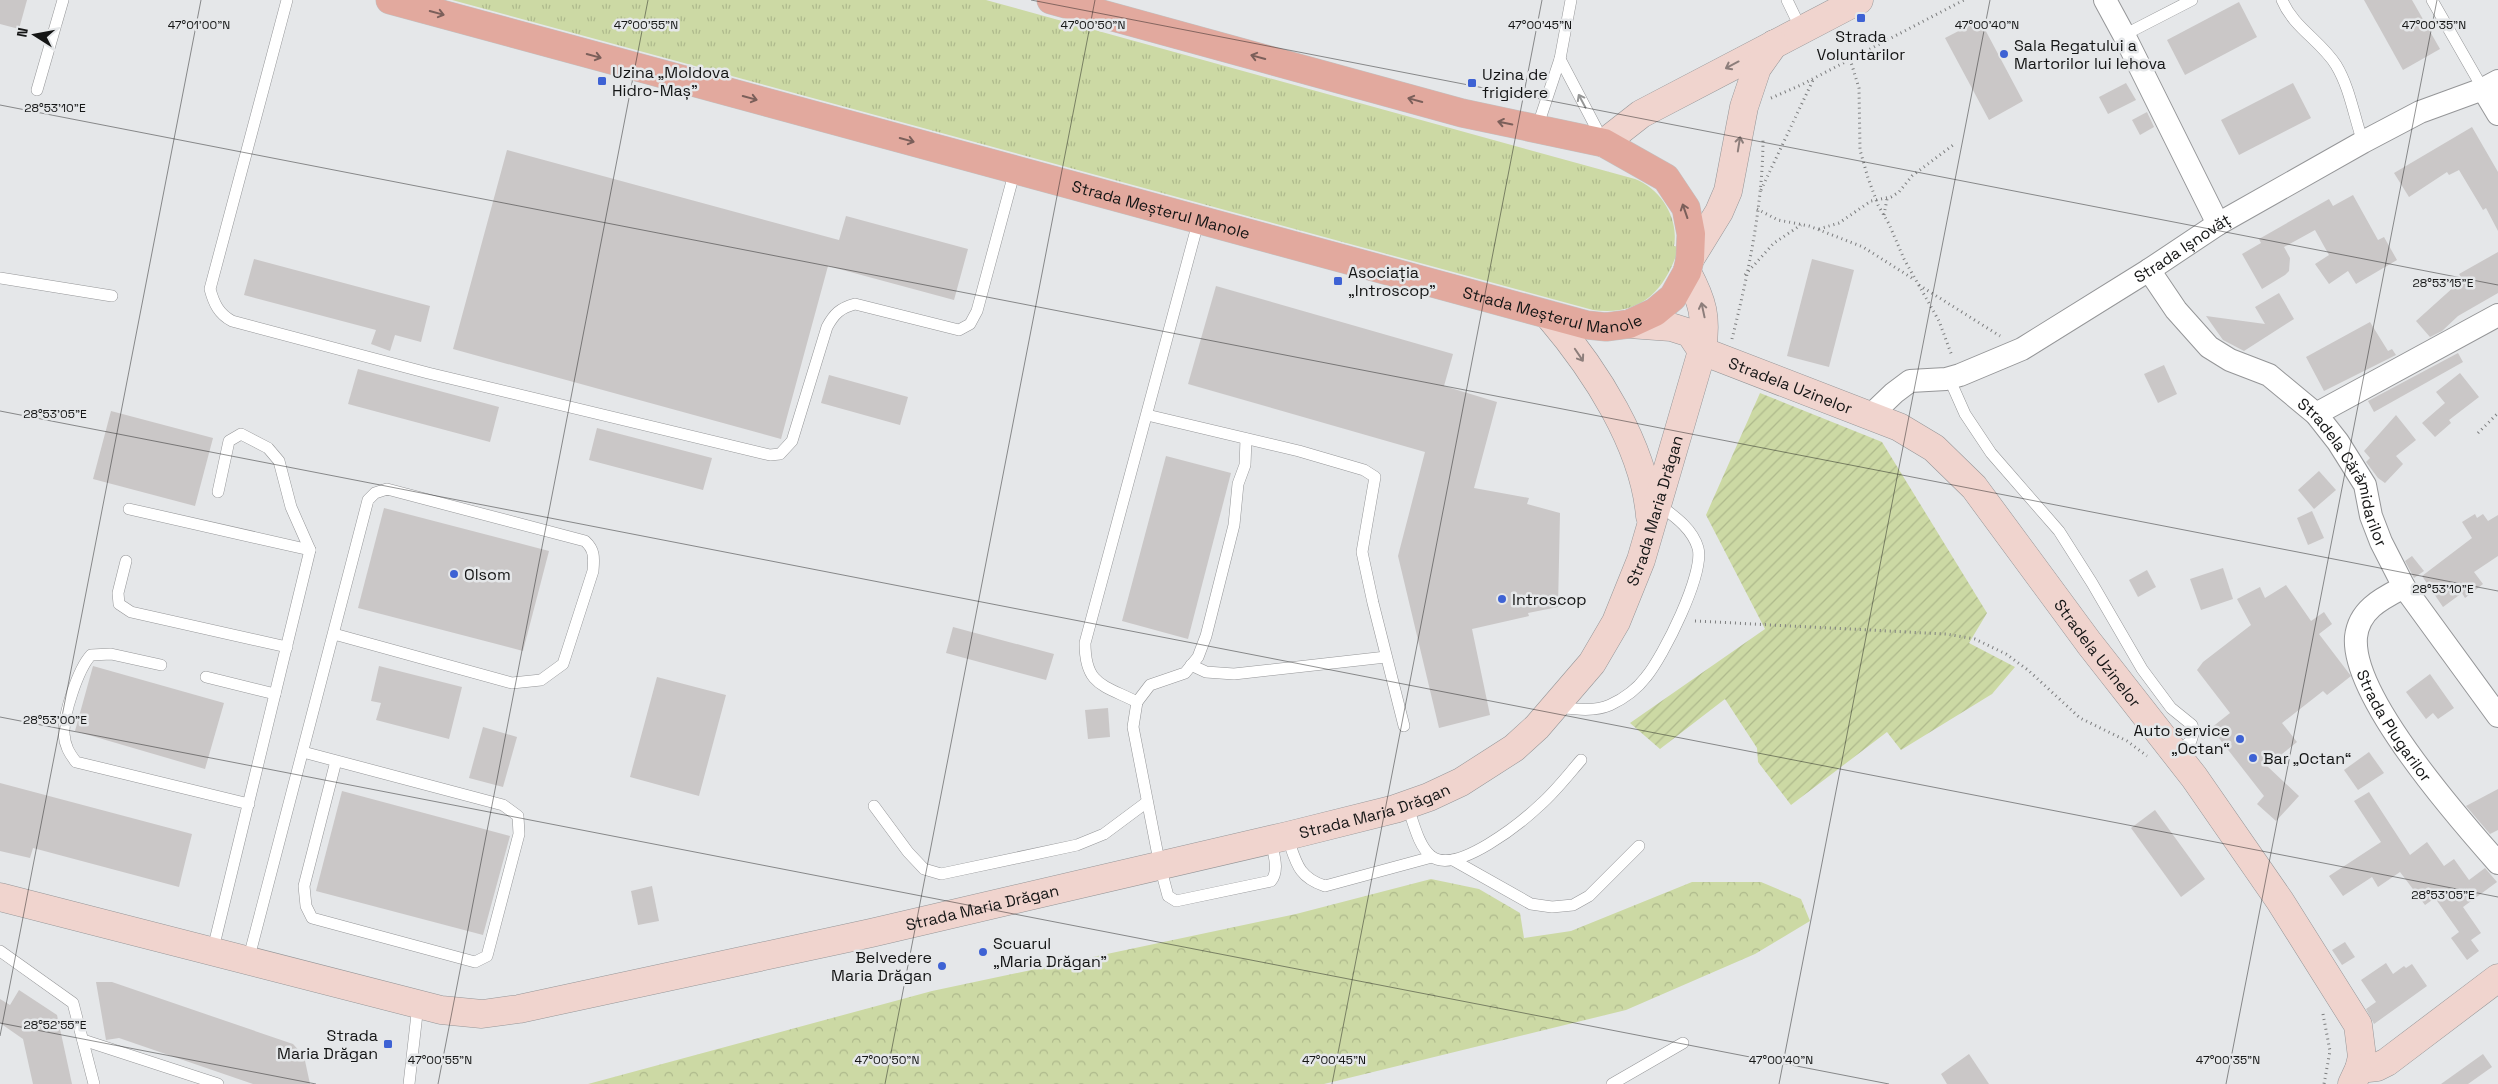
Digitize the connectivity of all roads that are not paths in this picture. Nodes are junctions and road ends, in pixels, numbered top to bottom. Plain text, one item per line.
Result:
1 (64, 0) edge
2 (287, 0) edge
3 (390, 0) edge
4 (1051, 0) edge
5 (1786, 0) edge
6 (1859, 0) edge
7 (2104, 0) edge
8 (2192, 0) edge
9 (2282, 0) edge
10 (2432, 0) edge
11 (1575, 1) edge
12 (1801, 29) junction
13 (2124, 35) junction
14 (1775, 43) junction
15 (1560, 59) junction
16 (2491, 85) edge
17 (37, 90) dead end
18 (2498, 114) edge
19 (1536, 129) junction
20 (2363, 142) junction
21 (1604, 143) junction
22 (1016, 170) junction
23 (1199, 220) junction
24 (2218, 224) junction
25 (1688, 266) junction
26 (2149, 270) junction
27 (0, 278) edge
28 (112, 296) dead end
29 (2498, 315) edge
30 (1549, 316) junction
31 (1629, 324) junction
32 (1702, 351) junction
33 (1954, 376) junction
34 (1147, 414) junction
35 (2316, 414) junction
36 (1870, 415) junction
37 (1246, 439) junction
38 (218, 492) dead end
39 (129, 509) dead end
40 (1654, 516) junction
41 (310, 550) junction
42 (126, 561) dead end
43 (2404, 587) junction
44 (334, 634) junction
45 (287, 647) junction
46 (1386, 657) junction
47 (161, 665) dead end
48 (1191, 665) junction
49 (206, 677) dead end
50 (275, 694) junction
51 (1137, 702) junction
52 (1556, 707) junction
53 (2498, 716) edge
54 (1404, 726) dead end
55 (303, 752) junction
56 (2175, 753) junction
57 (1581, 760) dead end
58 (336, 761) junction
59 (1148, 802) junction
60 (249, 804) junction
61 (1407, 805) junction
62 (874, 806) dead end
63 (1279, 838) junction
64 (1639, 846) dead end
65 (1432, 857) junction
66 (1453, 860) junction
67 (2498, 863) edge
68 (1160, 866) junction
69 (1, 903) edge
70 (0, 951) edge
71 (212, 952) junction
72 (248, 962) junction
73 (2498, 978) edge
74 (418, 1005) junction
75 (83, 1040) junction
76 (1683, 1043) dead end
77 (2356, 1077) edge
78 (94, 1084) edge
79 (218, 1084) edge
80 (409, 1084) edge
81 (1612, 1084) edge

1 - 17 lane
2 - 22 lane
3 -> 22 main road, Strada Meșterul Manole
19 -> 4 main road, Strada Meșterul Manole
5 - 12 lane
6 - 12 main road
7 - 13 street
8 - 13 lane
9 - 20 lane
10 - 16 lane
11 - 15 lane
12 - 14 main road
13 - 24 street
14 -> 21 main road
25 -> 14 main road
15 - 19 lane
21 -> 15 lane
16 - 18 street
16 - 20 street, Strada Ișnovăț
19 - 21 main road, Strada Meșterul Manole
20 - 24 street, Strada Ișnovăț
25 -> 21 main road, Strada Meșterul Manole
22 - 23 main road, Strada Meșterul Manole
23 - 30 main road, Strada Meșterul Manole
23 - 34 lane
24 - 26 street, Strada Ișnovăț
25 - 31 main road, Strada Meșterul Manole
32 -> 25 main road, Strada Maria Drăgan
26 - 33 street, Strada Ișnovăț
26 - 35 street, Stradela Cărămidarilor
27 - 28 lane
29 - 35 street
30 - 31 main road, Strada Meșterul Manole
30 -> 40 main road
31 - 32 main road
32 - 36 main road, Stradela Uzinelor
32 - 40 main road, Strada Maria Drăgan
33 - 36 street, Strada Ișnovăț
33 - 56 lane
34 - 37 lane
34 - 51 lane
35 - 43 street, Stradela Cărămidarilor
36 - 56 main road, Stradela Uzinelor
37 - 46 lane
37 - 48 lane
38 - 41 lane
39 - 41 lane
40 - 52 main road, Strada Maria Drăgan
40 - 52 lane
41 - 45 lane
42 - 45 lane
43 - 53 street, Stradela Cărămidarilor
43 - 67 street, Strada Plugarilor
44 - 44 lane
44 - 55 lane
45 - 50 lane
46 - 48 lane
46 - 54 lane
47 - 60 lane
48 - 51 lane
49 - 50 lane
50 - 60 lane
51 - 59 lane
52 - 61 main road, Strada Maria Drăgan
55 - 58 lane
55 - 72 lane
56 - 77 main road, Stradela Uzinelor
57 - 66 lane
58 - 58 lane
59 - 62 lane
59 - 68 lane
60 - 71 lane
61 - 63 main road, Strada Maria Drăgan
61 - 65 lane
63 - 65 lane
63 - 68 main road, Strada Maria Drăgan
63 - 68 lane
64 - 66 lane
65 - 66 lane
68 - 74 main road, Strada Maria Drăgan
69 - 71 main road, Strada Maria Drăgan
70 - 75 lane
71 - 72 main road, Strada Maria Drăgan
72 - 74 main road, Strada Maria Drăgan
73 - 77 main road
74 - 80 lane
75 - 78 lane
75 - 79 lane
76 - 81 lane

